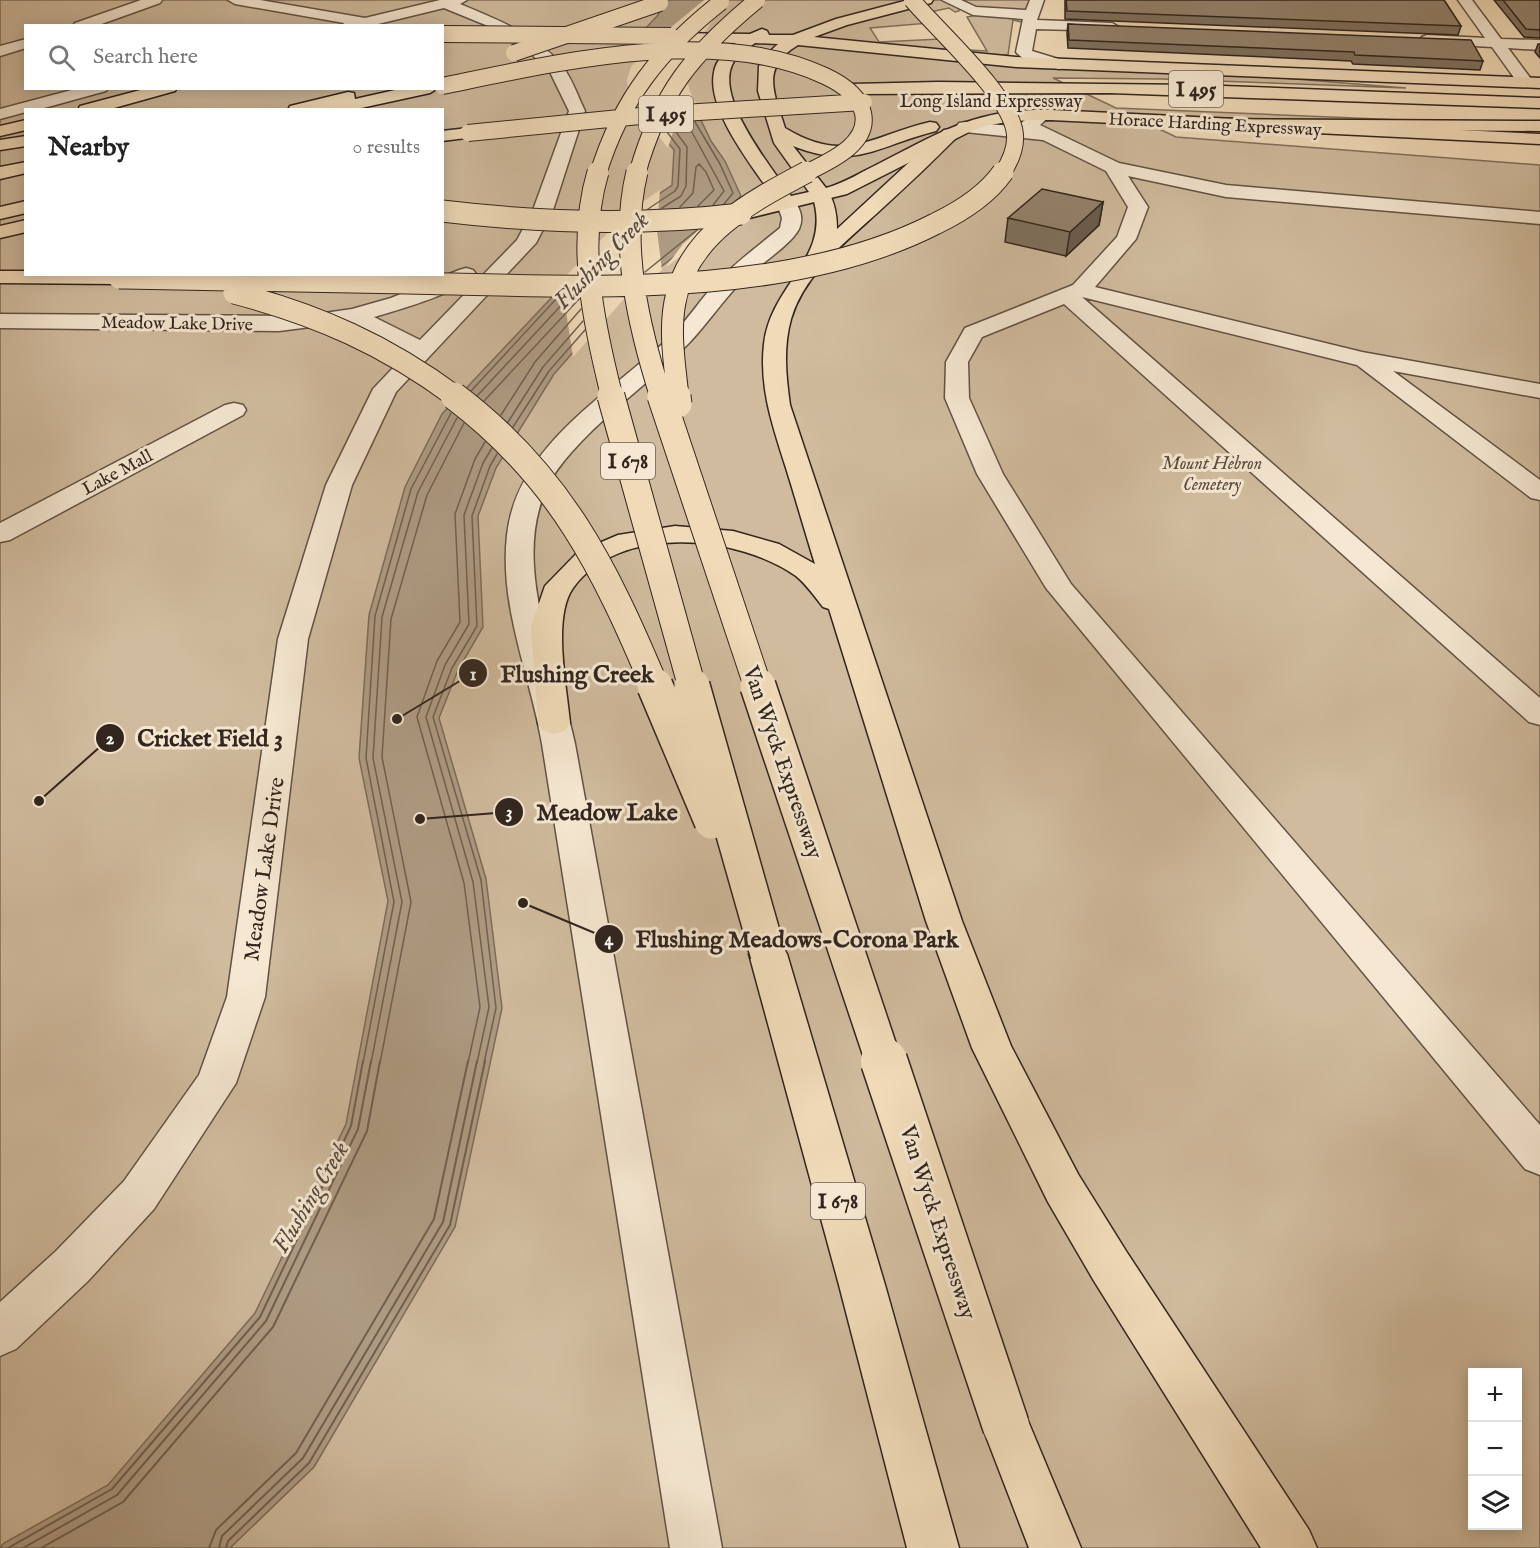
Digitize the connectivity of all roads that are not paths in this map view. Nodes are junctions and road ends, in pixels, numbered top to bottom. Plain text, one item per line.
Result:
1 (155, 0) edge
2 (235, 0) edge
3 (667, 0) edge
4 (724, 0) edge
5 (757, 0) edge
6 (912, 0) edge
7 (926, 0) edge
8 (949, 0) edge
9 (1018, 0) edge
10 (1037, 0) edge
11 (1465, 0) edge
12 (863, 1) edge
13 (452, 2) edge
14 (825, 12) dead end
15 (1030, 19) junction
16 (364, 22) junction
17 (86, 24) edge
18 (356, 24) edge
19 (1129, 28) edge
20 (444, 34) edge
21 (704, 34) junction
22 (754, 38) junction
23 (795, 40) junction
24 (1410, 40) edge
25 (1498, 43) junction
26 (24, 44) edge
27 (1540, 45) edge
28 (0, 51) edge
29 (1059, 64) junction
30 (444, 72) edge
31 (1271, 73) junction
32 (1533, 83) edge
33 (444, 86) edge
34 (92, 90) edge
35 (161, 90) edge
36 (376, 90) edge
37 (421, 90) edge
38 (1540, 95) edge
39 (1540, 104) edge
40 (94, 108) edge
41 (304, 108) edge
42 (335, 108) edge
43 (0, 114) edge
44 (1044, 115) junction
45 (1540, 117) edge
46 (444, 121) edge
47 (1206, 124) junction
48 (24, 125) edge
49 (465, 126) junction
50 (1540, 126) edge
51 (777, 130) junction
52 (958, 130) junction
53 (0, 131) edge
54 (444, 135) edge
55 (1048, 135) junction
56 (1540, 139) edge
57 (24, 141) edge
58 (0, 145) edge
59 (1113, 167) junction
60 (24, 168) edge
61 (0, 174) edge
62 (821, 195) junction
63 (787, 204) junction
64 (24, 206) edge
65 (0, 211) edge
66 (444, 211) edge
67 (1540, 218) edge
68 (24, 226) edge
69 (0, 232) edge
70 (526, 243) junction
71 (815, 260) junction
72 (0, 277) edge
73 (119, 278) junction
74 (1075, 293) junction
75 (353, 316) junction
76 (0, 321) edge
77 (422, 351) junction
78 (1362, 359) junction
79 (1540, 391) edge
80 (234, 410) dead end
81 (682, 460) junction
82 (1540, 492) edge
83 (0, 534) edge
84 (860, 663) junction
85 (1540, 715) edge
86 (554, 723) junction
87 (768, 954) junction
88 (1540, 1156) edge
89 (0, 1333) edge
90 (1006, 1426) junction
91 (907, 1449) junction
92 (696, 1548) edge
93 (921, 1548) edge
94 (933, 1548) edge
95 (1045, 1548) edge
96 (1056, 1548) edge
97 (1291, 1548) edge

1 - 17 street
2 - 16 street
3 - 30 main road, bridge
4 - 87 main road, I 678, bridge
5 - 81 main road, Van Wyck Expressway / I 678, bridge
6 - 73 main road, bridge
7 - 23 main road
8 - 15 street
9 - 15 street
10 - 15 street
11 - 25 street
12 - 14 main road
13 - 16 street
13 - 70 street, Meadow Lake Drive
15 - 19 street
15 - 29 street
16 - 18 street
20 - 21 main road, bridge
21 - 22 main road
21 - 22 main road
22 - 23 main road
22 - 63 main road
23 - 29 main road
23 - 51 main road
24 - 25 street
25 - 27 street
25 - 32 street
26 - 28 street
29 - 31 main road
31 - 32 main road
31 - 38 main road
33 - 81 main road, bridge
34 - 43 street
35 - 40 main road
36 - 41 main road
37 - 42 main road
39 - 49 main road, Long Island Expressway / I 495, bridge
44 - 47 main road, Horace Harding Expressway
44 - 52 main road, Horace Harding Expressway
44 - 55 street
45 - 49 main road, Long Island Expressway / I 495, bridge
46 - 49 main road, Long Island Expressway / I 495
47 - 50 main road
47 - 56 main road, Horace Harding Expressway
48 - 53 main road
49 - 54 main road, Long Island Expressway / I 495
51 - 52 main road
51 - 62 main road
52 - 55 street
52 - 62 main road, Horace Harding Expressway
52 - 71 main road
55 - 59 street
57 - 58 main road
59 - 67 street
59 - 74 street
60 - 61 main road
62 - 63 main road, Horace Harding Expressway
62 - 71 main road
63 - 66 main road, Horace Harding Expressway, bridge
63 - 86 street
64 - 65 main road
68 - 69 main road
70 - 75 street, Meadow Lake Drive
70 - 77 street, Meadow Lake Drive
71 - 84 main road
72 - 73 main road
73 - 87 main road, bridge
74 - 78 street
74 - 85 street
74 - 88 street
75 - 76 street, Meadow Lake Drive
75 - 77 street
77 - 89 street, Meadow Lake Drive
78 - 79 street
78 - 82 street
80 - 83 street, Lake Mall
81 - 90 main road, Van Wyck Expressway / I 678, bridge
84 - 86 main road
84 - 97 main road
86 - 92 street
87 - 91 main road, I 678
90 - 95 main road, Van Wyck Expressway / I 678
90 - 96 main road
91 - 93 main road
91 - 94 main road, I 678

